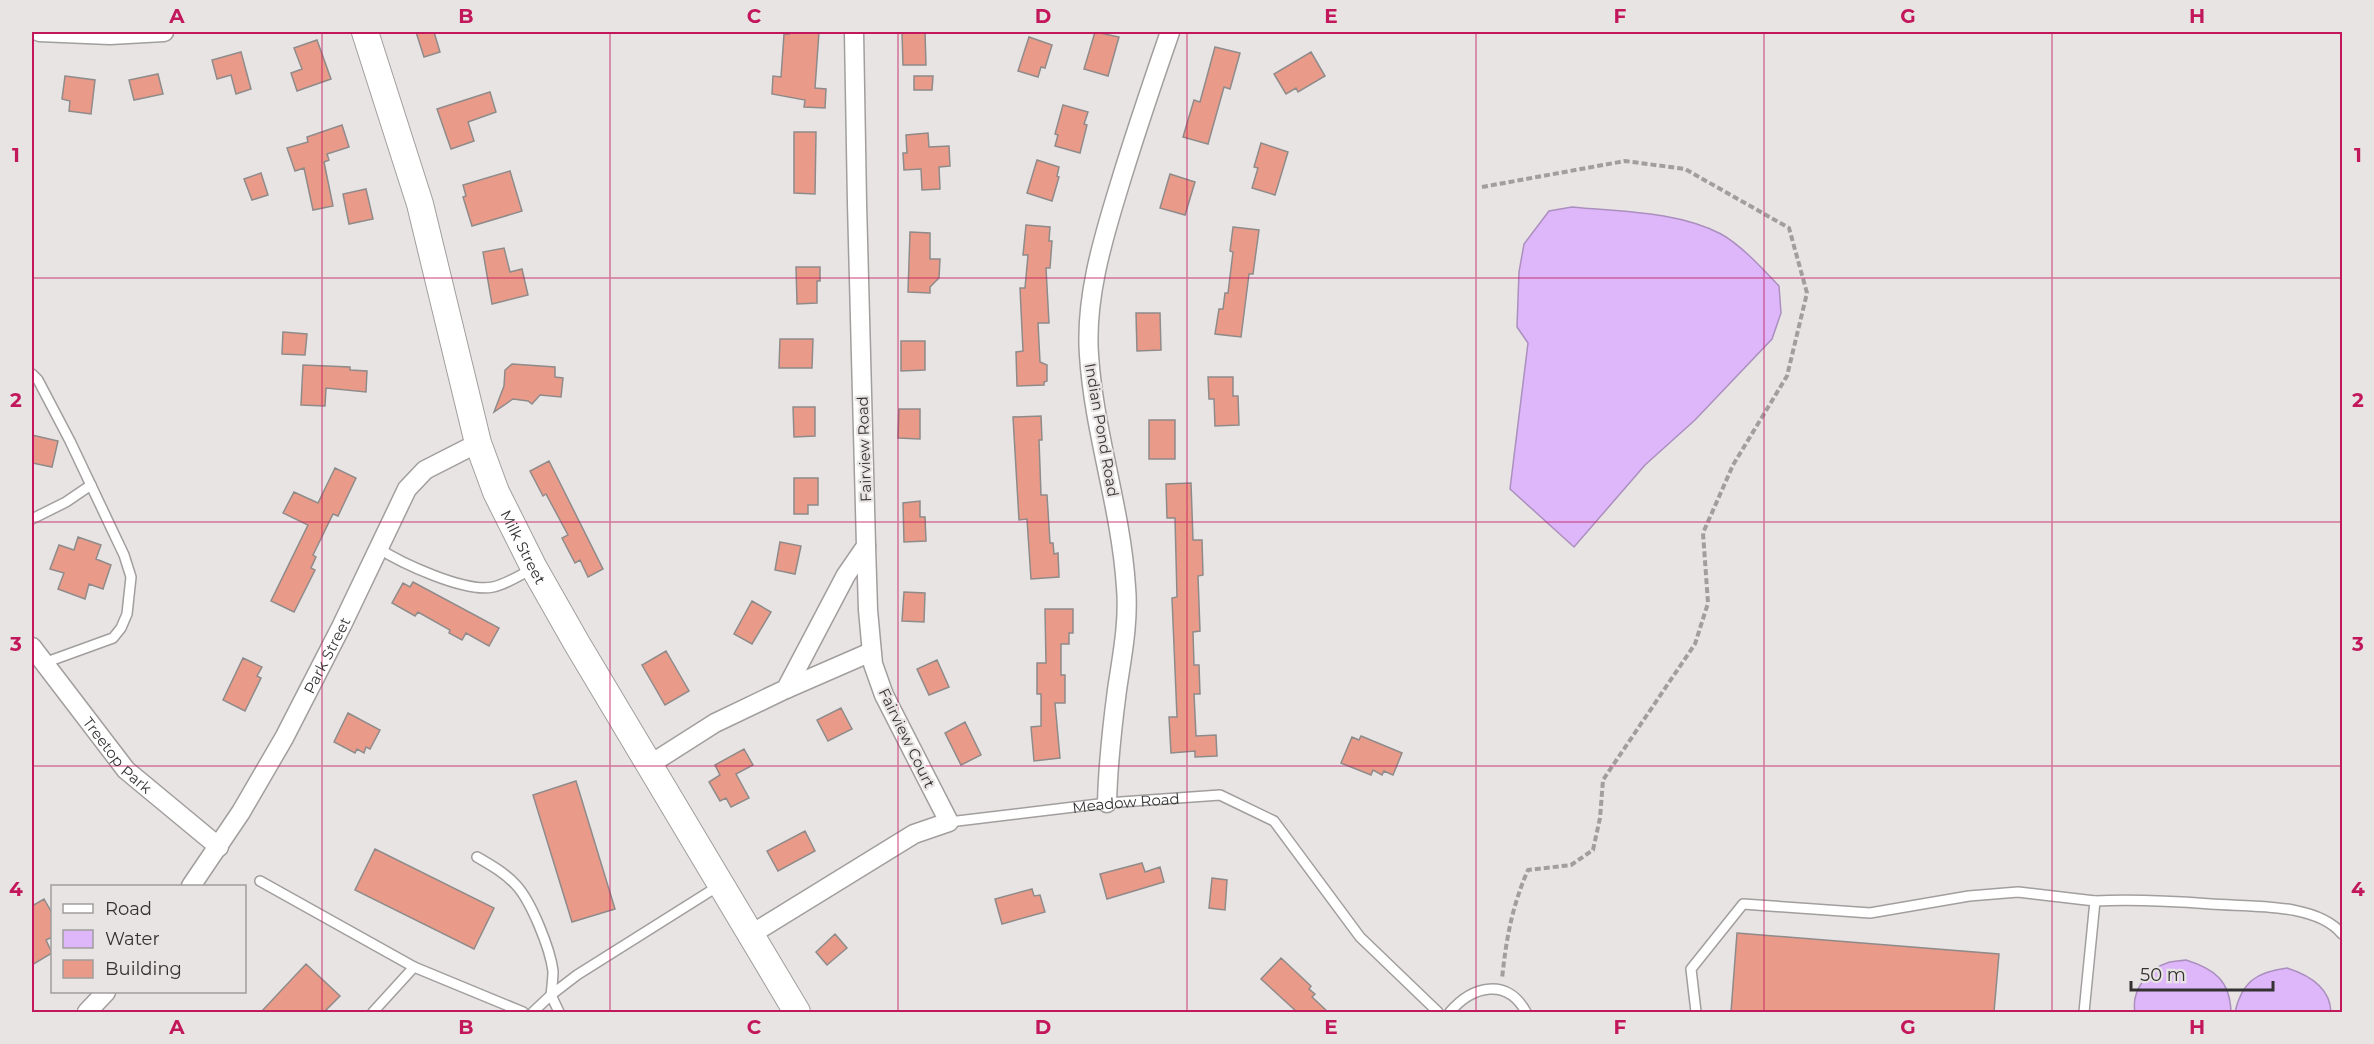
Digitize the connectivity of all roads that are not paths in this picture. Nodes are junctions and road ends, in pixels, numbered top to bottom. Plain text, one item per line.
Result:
1 (39, 32) edge
2 (164, 32) edge
3 (365, 32) edge
4 (854, 32) edge
5 (1170, 32) edge
6 (32, 374) edge
7 (478, 443) junction
8 (91, 485) junction
9 (32, 519) edge
10 (866, 546) junction
11 (378, 548) junction
12 (534, 568) junction
13 (32, 647) edge
14 (871, 652) junction
15 (44, 663) junction
16 (786, 689) junction
17 (649, 765) junction
18 (1107, 803) junction
19 (949, 822) junction
20 (219, 847) junction
21 (477, 857) dead end
22 (260, 881) dead end
23 (192, 885) edge
24 (720, 885) junction
25 (2095, 901) junction
26 (2343, 934) edge
27 (750, 935) junction
28 (414, 967) junction
29 (105, 993) edge
30 (551, 994) junction
31 (87, 1012) edge
32 (373, 1012) edge
33 (523, 1012) edge
34 (533, 1012) edge
35 (559, 1012) edge
36 (797, 1012) edge
37 (1438, 1012) edge
38 (1450, 1012) edge
39 (1526, 1012) edge
40 (1696, 1012) edge
41 (2084, 1012) edge

1 - 2 street
3 - 7 main road, Milk Street
4 - 10 street, Fairview Road
5 - 18 street, Indian Pond Road
6 - 8 lane
7 - 11 street, Park Street
7 - 12 main road, Milk Street
8 - 9 lane
8 - 15 lane
10 - 14 street, Fairview Court
10 - 16 street
11 - 12 lane
11 - 20 street, Park Street
12 - 17 main road, Milk Street
13 - 15 street, Treetop Park
14 - 16 street
14 - 19 street, Fairview Court
15 - 20 street, Treetop Park
16 - 17 street
17 - 24 main road, Milk Street
18 - 19 lane, Meadow Road
18 - 37 lane, Meadow Road
19 - 27 street, Meadow Road
20 - 23 street, Park Street
21 - 30 lane
22 - 28 lane
24 - 27 main road, Milk Street
24 - 30 lane
25 - 26 lane
25 - 40 lane
25 - 41 lane
27 - 36 main road, Milk Street
28 - 32 lane
28 - 33 lane
29 - 31 street
30 - 34 lane
30 - 35 lane
38 - 39 lane

